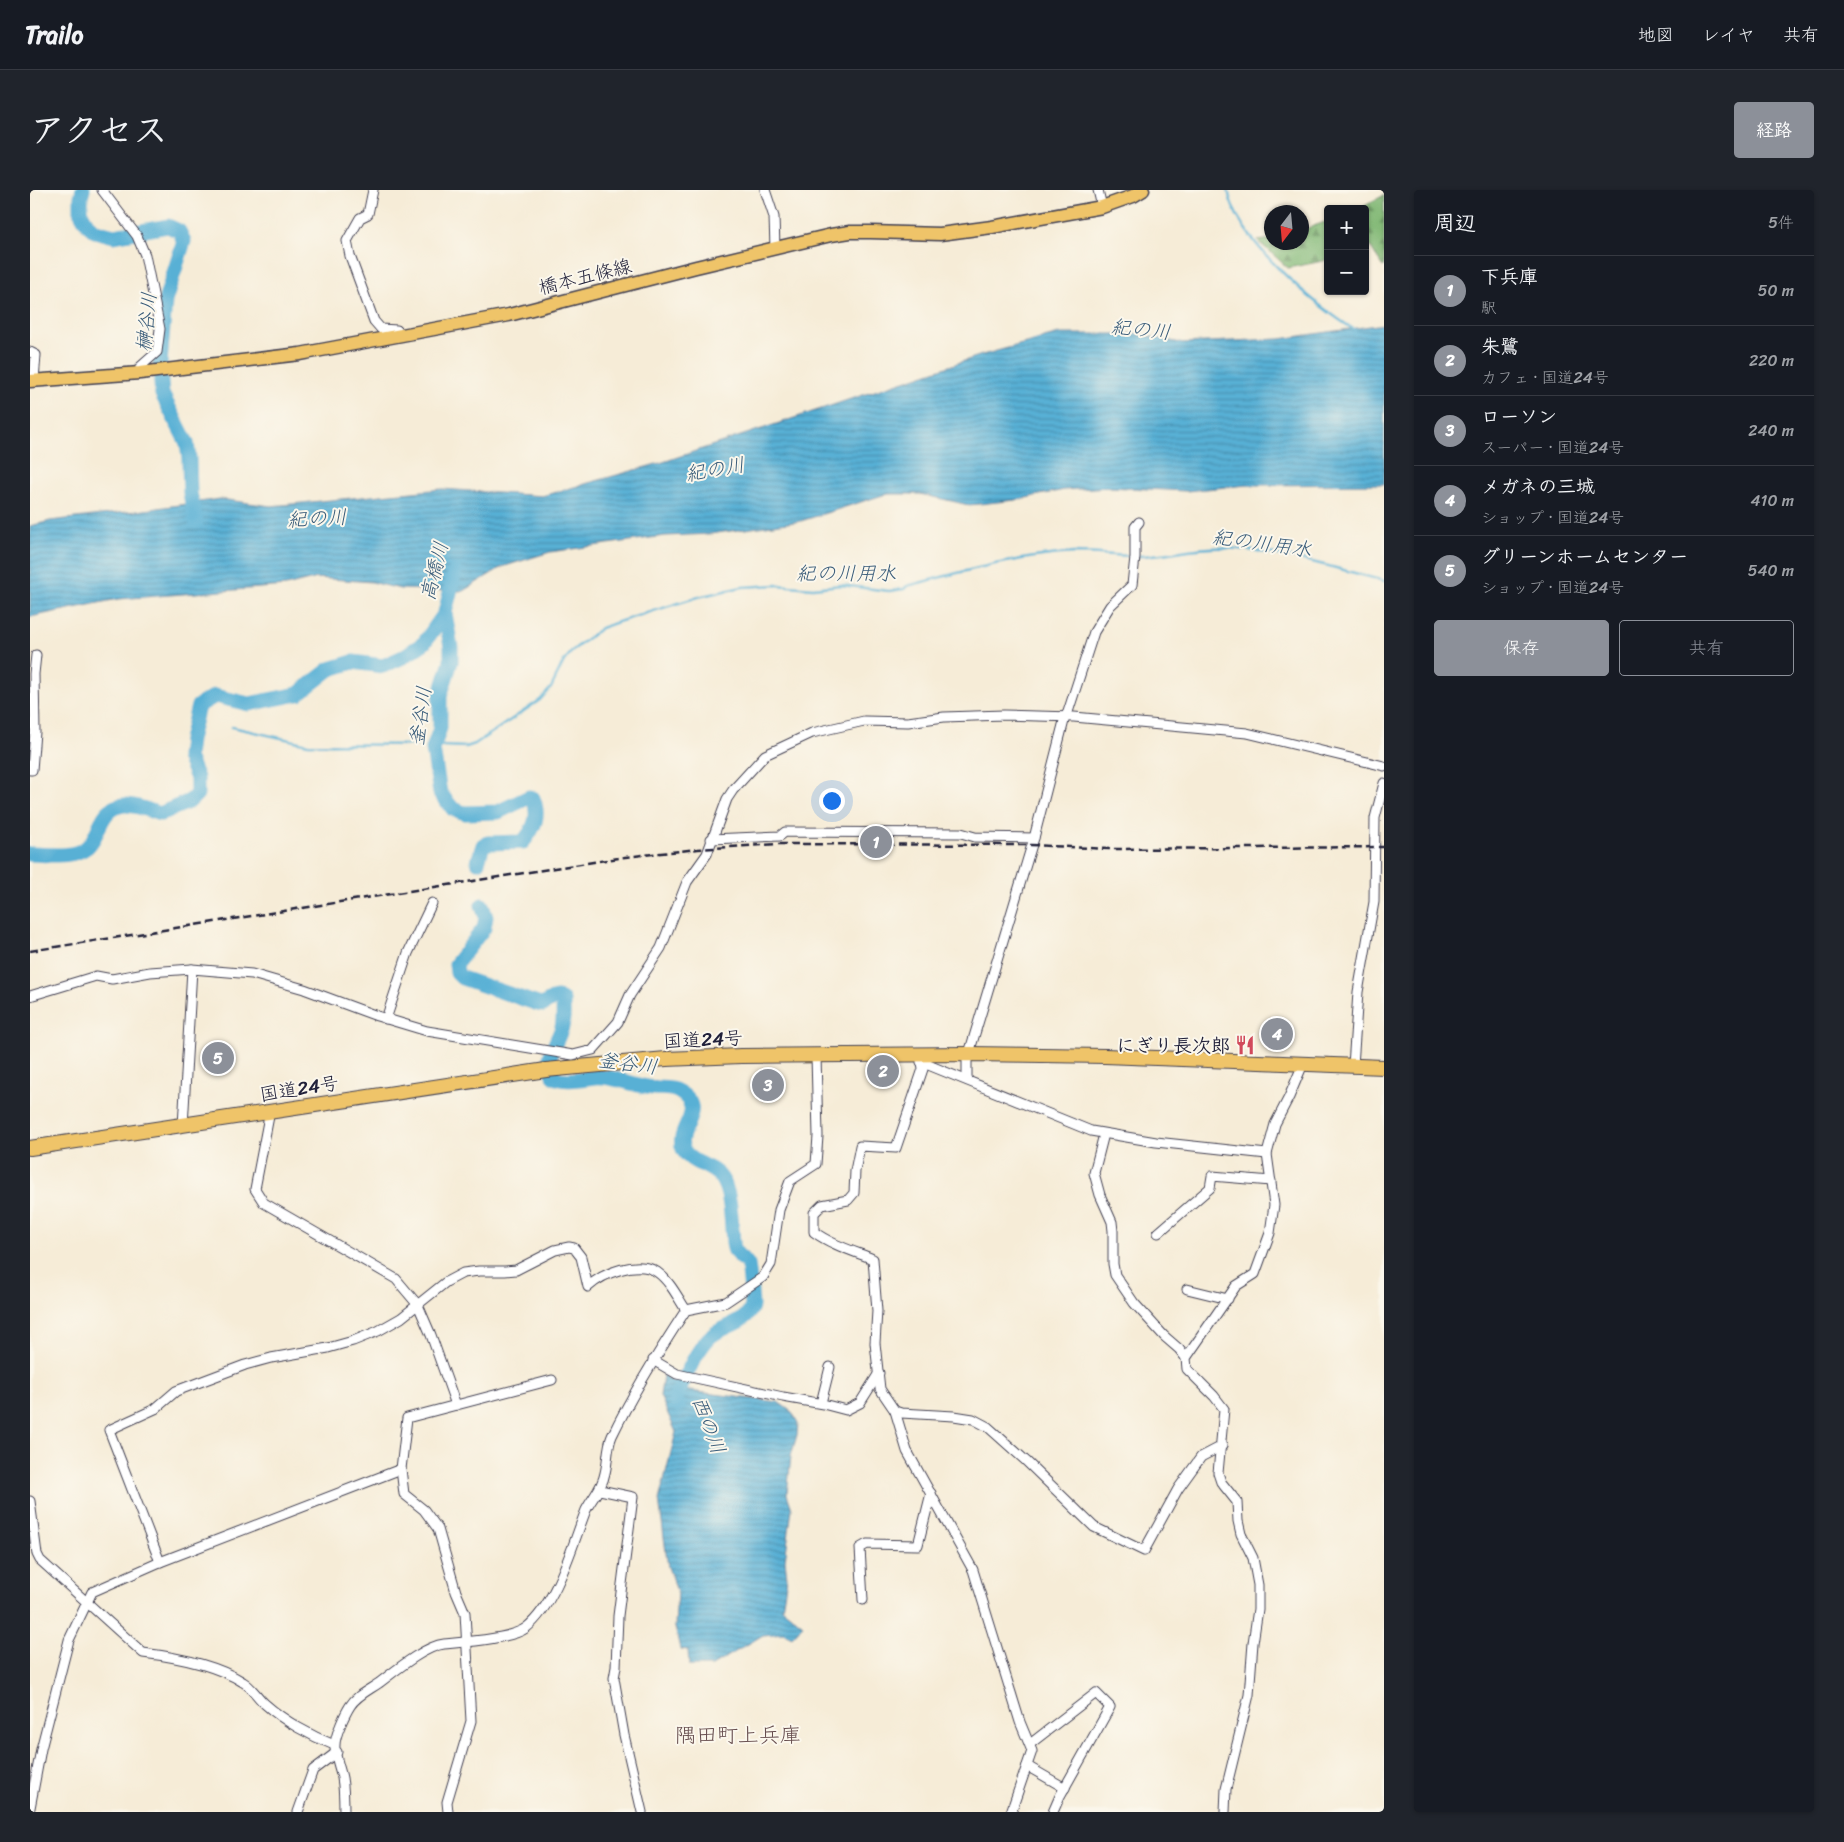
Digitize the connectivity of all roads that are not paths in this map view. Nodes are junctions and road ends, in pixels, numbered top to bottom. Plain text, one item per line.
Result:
1 (102, 190) edge
2 (373, 190) edge
3 (765, 190) edge
4 (1098, 190) edge
5 (1143, 190) edge
6 (1102, 207) junction
7 (775, 248) junction
8 (401, 335) junction
9 (30, 352) edge
10 (146, 372) junction
11 (32, 381) edge
12 (1140, 522) dead end
13 (36, 655) dead end
14 (1065, 717) junction
15 (1384, 766) edge
16 (30, 770) edge
17 (1384, 783) edge
18 (1034, 838) junction
19 (711, 839) junction
20 (432, 903) dead end
21 (192, 968) junction
22 (30, 996) edge
23 (386, 1020) junction
24 (969, 1054) junction
25 (816, 1055) junction
26 (921, 1058) junction
27 (1303, 1064) junction
28 (1353, 1066) junction
29 (1384, 1067) edge
30 (967, 1080) junction
31 (270, 1112) junction
32 (183, 1126) junction
33 (1104, 1134) junction
34 (30, 1148) edge
35 (1267, 1154) junction
36 (1271, 1181) junction
37 (1158, 1233) dead end
38 (1187, 1289) dead end
39 (1228, 1300) junction
40 (418, 1305) junction
41 (686, 1310) junction
42 (1186, 1358) junction
43 (653, 1360) junction
44 (830, 1367) dead end
45 (879, 1373) junction
46 (552, 1380) dead end
47 (821, 1403) junction
48 (456, 1405) junction
49 (895, 1410) junction
50 (1222, 1446) junction
51 (401, 1469) junction
52 (600, 1490) junction
53 (931, 1493) junction
54 (30, 1501) edge
55 (34, 1555) edge
56 (160, 1562) junction
57 (863, 1600) dead end
58 (86, 1602) junction
59 (468, 1642) junction
60 (1030, 1744) junction
61 (336, 1748) junction
62 (1027, 1766) junction
63 (1064, 1788) junction
64 (30, 1808) edge
65 (298, 1812) edge
66 (344, 1812) edge
67 (448, 1812) edge
68 (642, 1812) edge
69 (1010, 1812) edge
70 (1054, 1812) edge
71 (1225, 1812) edge

1 - 10 street
2 - 8 street
3 - 7 street
4 - 6 street
5 - 6 main road, 橋本五條線
6 - 7 main road, 橋本五條線
7 - 8 main road, 橋本五條線
8 - 10 main road, 橋本五條線
9 - 11 street
10 - 11 main road, 橋本五條線
12 - 14 street
13 - 16 street
14 - 15 street
14 - 18 street
14 - 19 street
17 - 28 street
18 - 19 street
18 - 24 street
19 - 23 street
20 - 23 street
21 - 22 street
21 - 23 street
21 - 32 street
24 - 26 highway, 国道24号
24 - 27 highway, 国道24号
24 - 30 street
25 - 26 highway, 国道24号
25 - 31 highway, 国道24号
25 - 41 street
26 - 30 street
26 - 45 street
27 - 28 highway, 国道24号
27 - 35 street
28 - 29 highway, 国道24号
30 - 33 street
31 - 32 highway, 国道24号
31 - 40 street
32 - 34 highway, 国道24号
33 - 35 street
33 - 42 street
35 - 36 street
36 - 37 street
36 - 39 street
38 - 39 street
39 - 42 street
40 - 41 street
40 - 48 street
40 - 56 street
41 - 43 street
42 - 50 street
43 - 47 street
43 - 52 street
44 - 47 street
45 - 47 street
45 - 49 street
46 - 48 street
48 - 51 street
49 - 50 street
49 - 53 street
50 - 71 street
51 - 56 street
51 - 59 street
52 - 59 street
52 - 68 street
53 - 57 street
53 - 60 street
54 - 55 street
55 - 58 street
56 - 58 street
58 - 61 street
58 - 64 street
59 - 61 street
59 - 67 street
60 - 62 street
60 - 63 street
61 - 65 street
61 - 66 street
62 - 63 street
62 - 69 street
63 - 70 street

